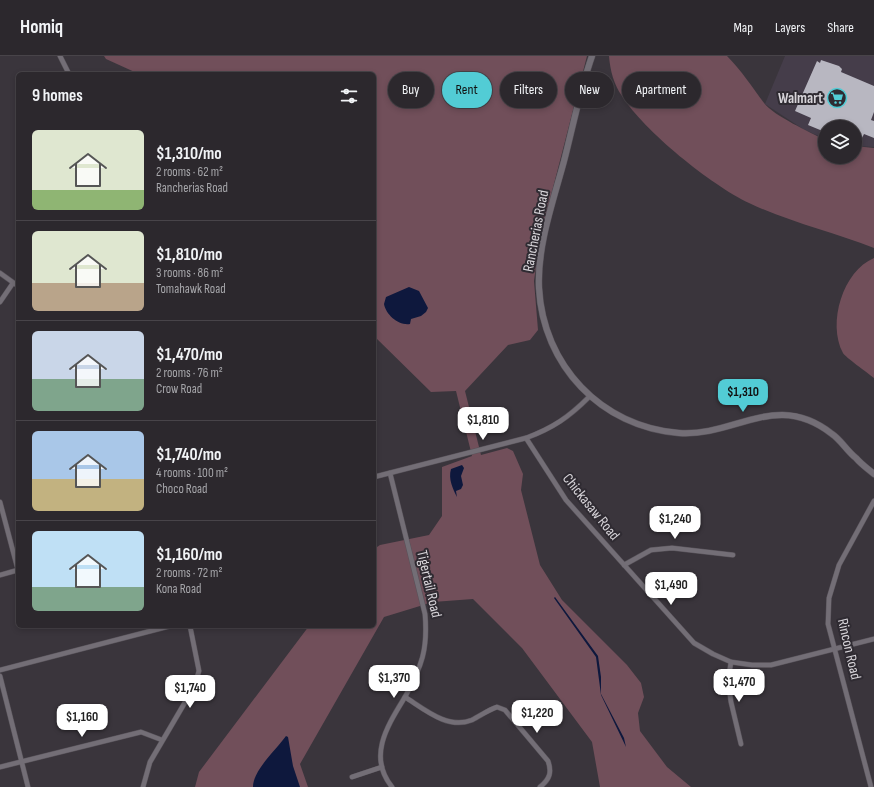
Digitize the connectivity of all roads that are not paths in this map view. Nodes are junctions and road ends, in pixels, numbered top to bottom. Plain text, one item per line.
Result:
1 (60, 56) edge
2 (592, 56) edge
3 (68, 72) edge
4 (0, 272) edge
5 (13, 283) junction
6 (16, 285) edge
7 (0, 302) edge
8 (589, 397) junction
9 (526, 438) junction
10 (390, 473) junction
11 (874, 474) edge
12 (376, 476) edge
13 (874, 500) edge
14 (0, 502) edge
15 (733, 555) dead end
16 (16, 562) edge
17 (624, 565) junction
18 (16, 571) edge
19 (0, 575) edge
20 (162, 628) edge
21 (190, 628) edge
22 (874, 639) edge
23 (835, 648) junction
24 (731, 662) junction
25 (0, 670) edge
26 (0, 676) edge
27 (405, 697) junction
28 (162, 740) junction
29 (741, 744) dead end
30 (21, 762) junction
31 (0, 767) edge
32 (382, 768) junction
33 (874, 776) edge
34 (352, 777) dead end
35 (868, 777) junction
36 (28, 787) edge
37 (143, 787) edge
38 (392, 787) edge
39 (540, 787) edge
40 (871, 787) edge

1 - 3 street
2 - 8 street, Rancherias Road
4 - 5 street
5 - 6 street
5 - 7 street
8 - 9 street
8 - 11 street, Rancherias Road
9 - 10 street
9 - 17 street, Chickasaw Road
10 - 12 street
10 - 27 street, Tigertail Road
13 - 23 street, Rincon Road
14 - 16 street
15 - 17 street
17 - 24 street, Chickasaw Road
18 - 19 street
20 - 25 street
21 - 28 street
22 - 23 street, Chickasaw Road
23 - 24 street, Chickasaw Road
23 - 35 street, Rincon Road
24 - 29 street
26 - 30 street
27 - 32 street, Tigertail Road
27 - 39 street
28 - 30 street
28 - 37 street
30 - 31 street
30 - 36 street
32 - 34 street
32 - 38 street, Tigertail Road
33 - 35 street
35 - 40 street, Rincon Road

